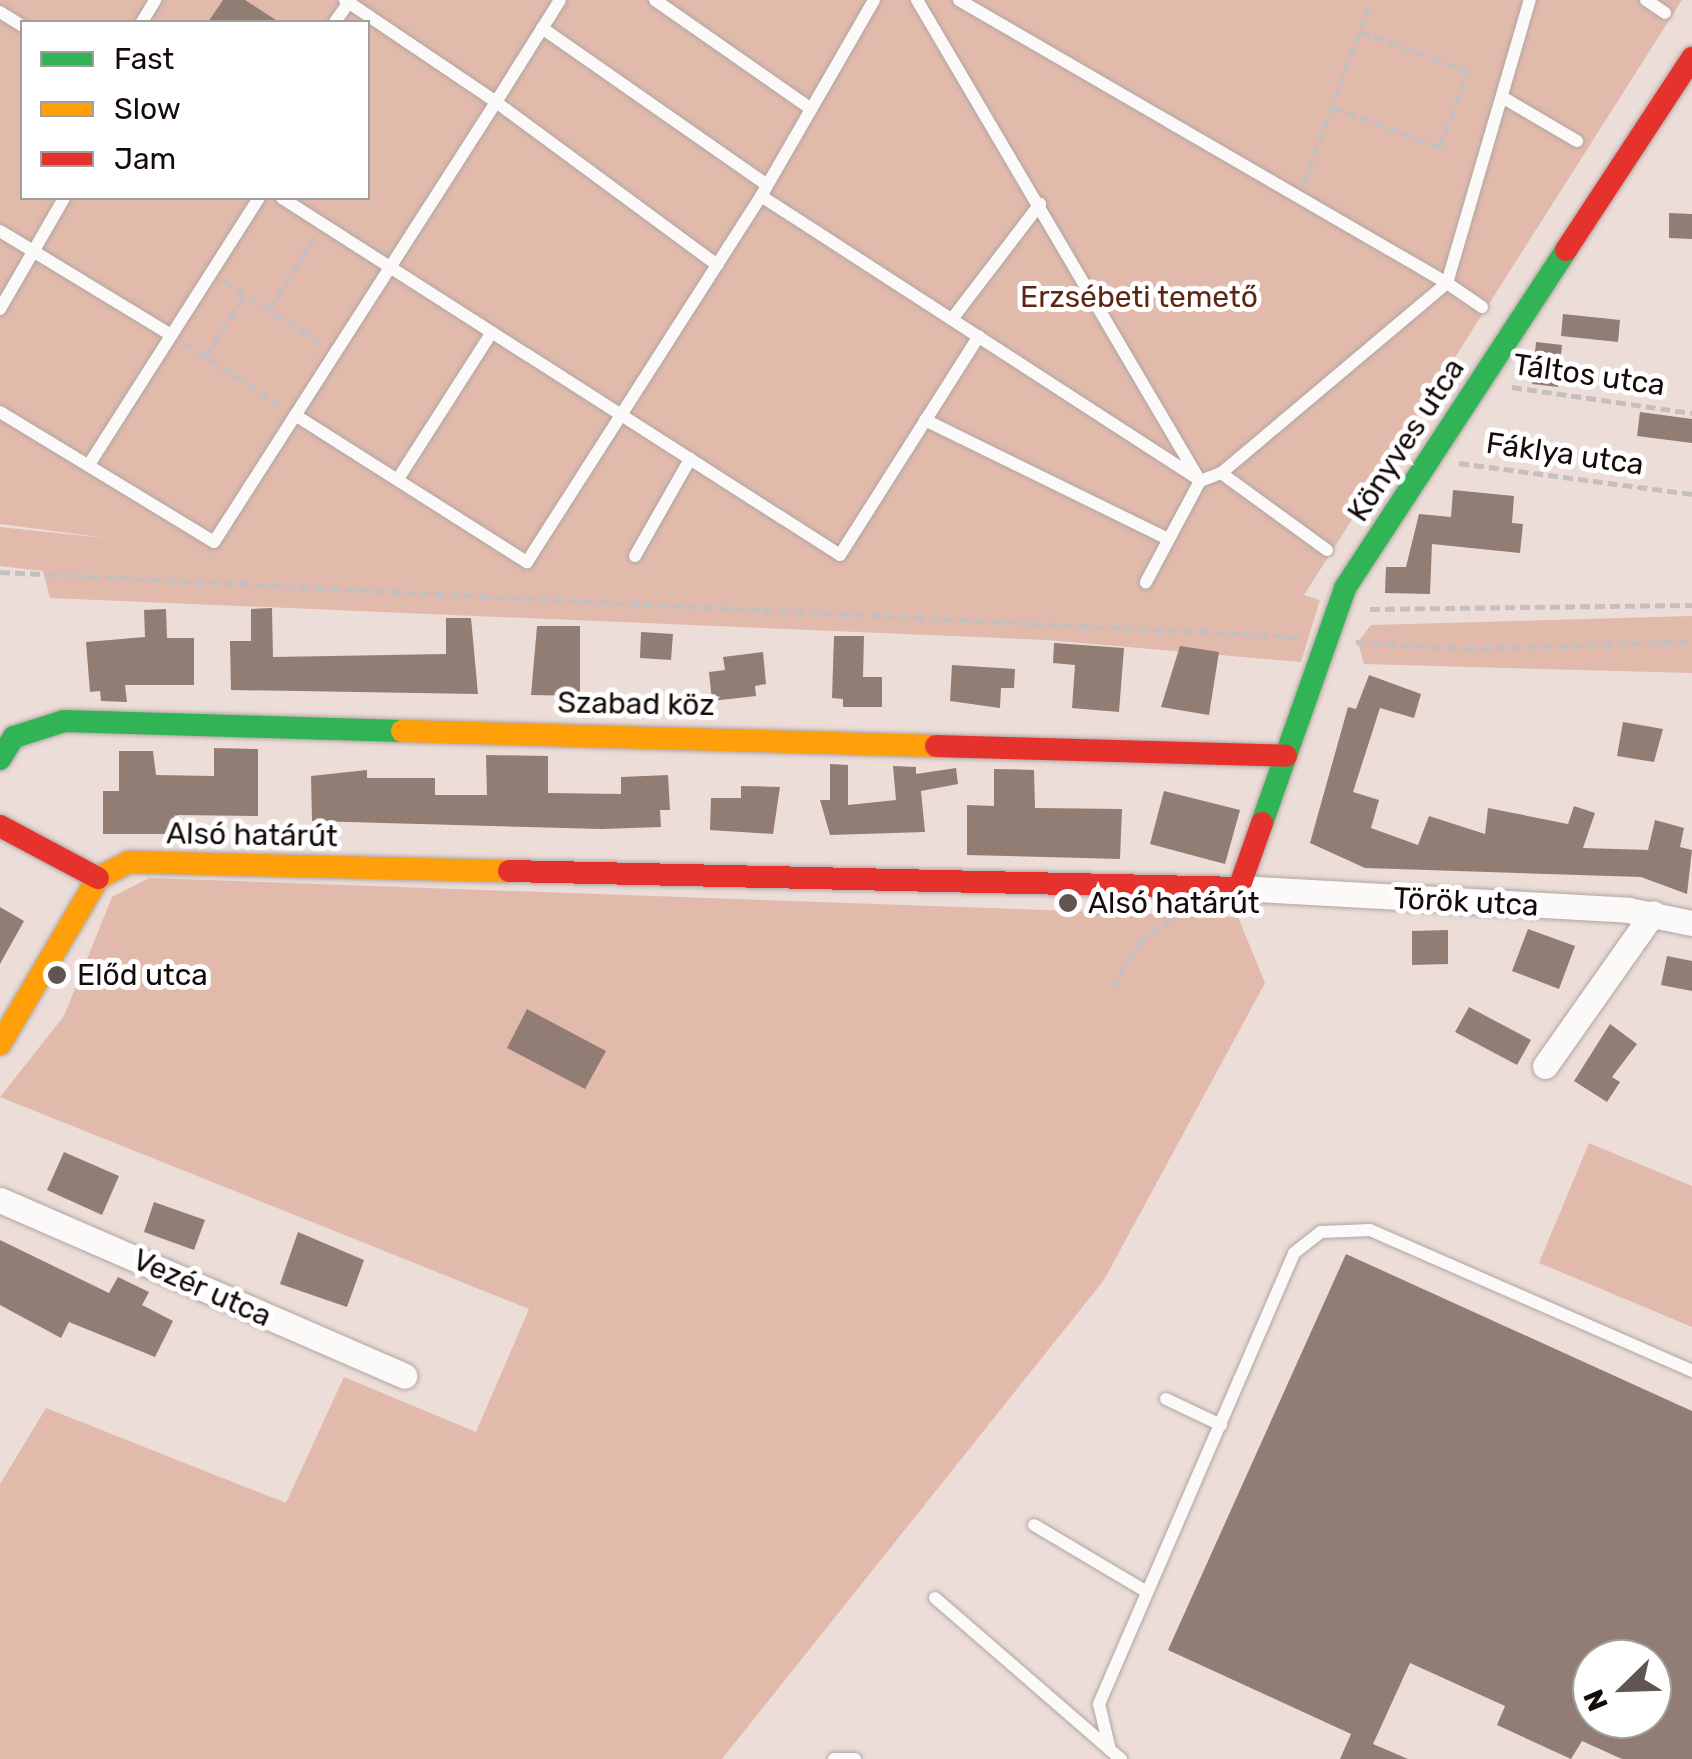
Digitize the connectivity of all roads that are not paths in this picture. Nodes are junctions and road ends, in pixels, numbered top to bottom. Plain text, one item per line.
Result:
1 (560, 0) edge
2 (655, 0) edge
3 (874, 0) edge
4 (917, 0) edge
5 (958, 0) edge
6 (1530, 0) edge
7 (1646, 0) edge
8 (347, 1) edge
9 (1665, 13) dead end
10 (542, 28) junction
11 (1692, 58) edge
12 (1502, 96) junction
13 (496, 102) junction
14 (811, 109) junction
15 (1577, 140) dead end
16 (764, 190) junction
17 (63, 200) edge
18 (258, 200) edge
19 (285, 200) edge
20 (1040, 204) junction
21 (0, 231) edge
22 (33, 252) junction
23 (717, 265) junction
24 (390, 266) junction
25 (1447, 283) junction
26 (1482, 307) dead end
27 (0, 308) edge
28 (952, 318) junction
29 (492, 332) junction
30 (171, 335) junction
31 (979, 336) junction
32 (0, 412) edge
33 (621, 414) junction
34 (295, 415) junction
35 (925, 420) junction
36 (690, 458) junction
37 (90, 463) junction
38 (1221, 473) junction
39 (398, 479) junction
40 (1200, 481) junction
41 (1166, 538) junction
42 (1327, 550) dead end
43 (635, 556) dead end
44 (1146, 582) dead end
45 (1286, 756) junction
46 (0, 760) edge
47 (0, 826) edge
48 (98, 878) junction
49 (1239, 888) junction
50 (1653, 913) junction
51 (1692, 923) edge
52 (0, 1044) edge
53 (1544, 1066) dead end
54 (0, 1200) edge
55 (1692, 1371) edge
56 (404, 1376) dead end
57 (1166, 1399) dead end
58 (1220, 1425) junction
59 (1034, 1525) dead end
60 (1148, 1592) junction
61 (935, 1598) dead end
62 (1115, 1754) edge
63 (834, 1759) edge
64 (856, 1759) edge

1 - 10 lane
2 - 14 lane
3 - 14 lane
4 - 20 lane
5 - 25 lane
6 - 12 lane
7 - 9 lane
8 - 13 lane
10 - 13 lane
10 - 16 lane
11 - 45 street, Könyves utca
12 - 15 lane
12 - 25 lane
13 - 23 lane
13 - 24 lane
14 - 16 lane
16 - 23 lane
16 - 28 lane
17 - 22 lane
18 - 30 lane
19 - 24 lane
20 - 28 lane
20 - 40 lane
21 - 22 lane
22 - 27 lane
22 - 30 lane
23 - 33 lane
24 - 29 lane
24 - 34 lane
25 - 26 lane
25 - 38 lane
28 - 31 lane
29 - 33 lane
29 - 39 lane
30 - 37 lane
31 - 35 lane
31 - 40 lane
32 - 37 lane
33 - 36 lane
33 - 39 lane
34 - 37 lane
34 - 39 lane
35 - 36 lane
35 - 41 lane
36 - 43 lane
38 - 40 lane
38 - 42 lane
40 - 41 lane
41 - 44 lane
45 - 46 street, Szabad köz
45 - 49 street, Könyves utca
47 - 48 street
48 - 49 street, Alsó határút
48 - 52 street
49 - 50 street, Török utca
50 - 51 street, Török utca
50 - 53 street
54 - 56 street, Vezér utca
55 - 58 lane
57 - 58 lane
58 - 60 lane
59 - 60 lane
60 - 62 lane
61 - 62 lane
63 - 64 lane

